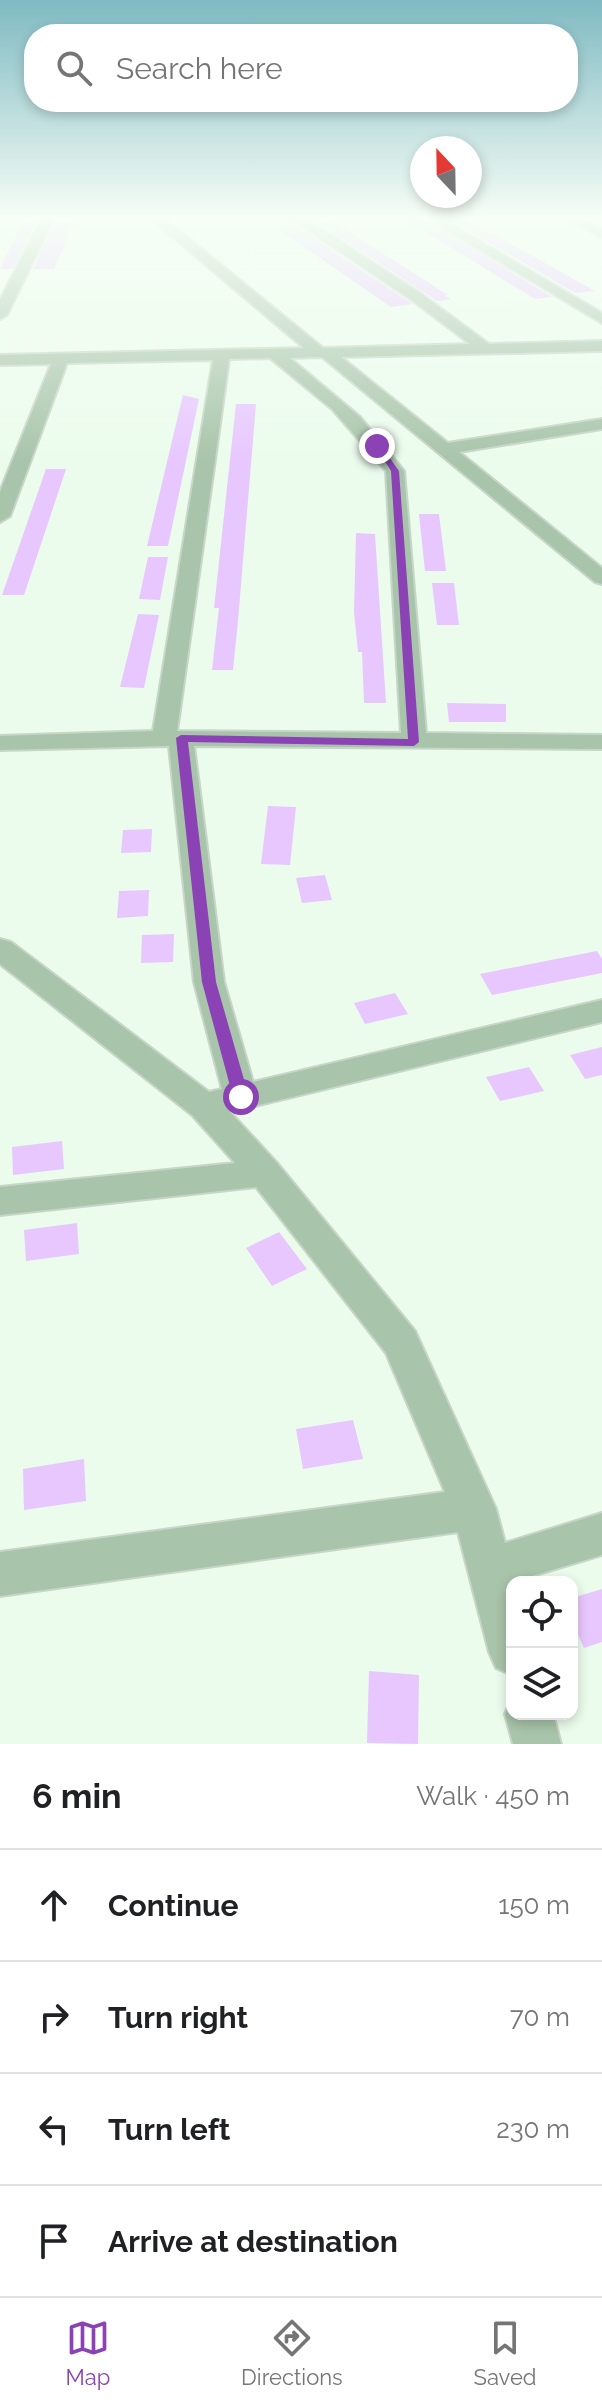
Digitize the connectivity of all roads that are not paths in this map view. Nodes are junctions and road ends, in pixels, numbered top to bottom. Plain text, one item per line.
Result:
1 (256, 299) edge
2 (420, 299) edge
3 (569, 299) edge
4 (602, 319) edge
5 (602, 346) edge
6 (489, 351) junction
7 (271, 352) junction
8 (322, 353) junction
9 (222, 356) junction
10 (61, 359) junction
11 (0, 360) edge
12 (602, 424) edge
13 (446, 449) junction
14 (0, 516) edge
15 (602, 578) edge
16 (172, 738) junction
17 (414, 742) junction
18 (602, 742) edge
19 (0, 743) edge
20 (2, 952) edge
21 (602, 1011) edge
22 (241, 1097) junction
23 (204, 1106) junction
24 (265, 1173) junction
25 (0, 1201) edge
26 (474, 1509) junction
27 (602, 1534) edge
28 (489, 1569) junction
29 (0, 1574) edge
30 (511, 1648) edge
31 (531, 1720) edge
32 (537, 1744) edge

1 - 8 street
2 - 6 street
3 - 4 street
5 - 6 street
6 - 8 street
7 - 8 street
7 - 9 street
7 - 17 street
8 - 13 street
9 - 10 street
9 - 16 street
10 - 11 street
10 - 14 street
12 - 13 street
13 - 15 street
16 - 17 street
16 - 19 street
16 - 22 street
17 - 18 street
20 - 23 street
21 - 22 street
22 - 23 street
23 - 24 street
24 - 25 street
24 - 26 street
26 - 28 street
26 - 29 street
27 - 28 street
28 - 30 street
31 - 32 street

